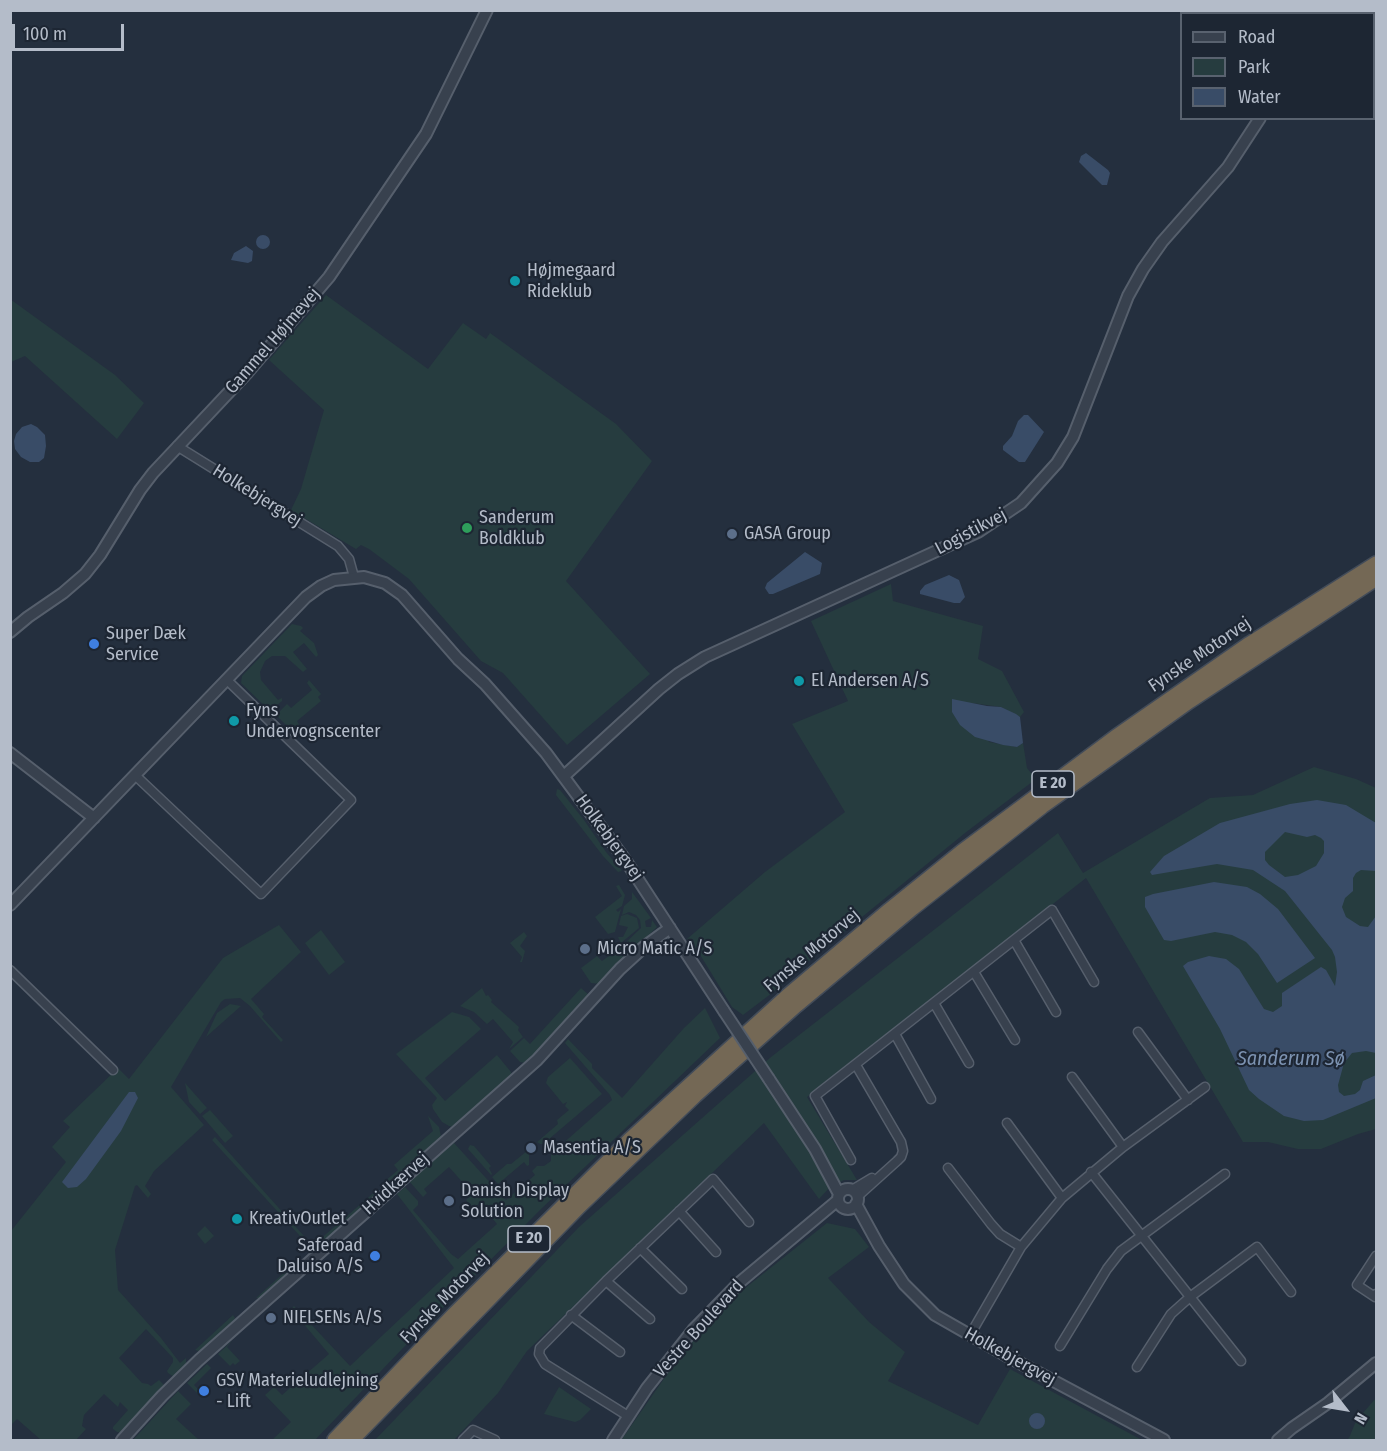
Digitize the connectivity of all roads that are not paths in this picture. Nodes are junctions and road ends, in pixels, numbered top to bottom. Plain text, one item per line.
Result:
1 (487, 10) edge
2 (1259, 120) edge
3 (177, 446) junction
4 (1377, 564) edge
5 (354, 577) junction
6 (1377, 578) edge
7 (10, 632) edge
8 (227, 680) junction
9 (10, 753) edge
10 (136, 776) junction
11 (564, 776) junction
12 (94, 818) junction
13 (10, 905) edge
14 (670, 928) junction
15 (1014, 940) junction
16 (10, 970) edge
17 (974, 972) junction
18 (1095, 982) dead end
19 (934, 1003) junction
20 (1056, 1012) dead end
21 (1138, 1032) dead end
22 (895, 1034) junction
23 (1015, 1040) dead end
24 (969, 1063) dead end
25 (856, 1065) junction
26 (113, 1070) dead end
27 (1072, 1077) dead end
28 (1205, 1087) dead end
29 (932, 1099) dead end
30 (1188, 1100) junction
31 (1007, 1123) dead end
32 (1123, 1147) junction
33 (852, 1160) dead end
34 (948, 1168) dead end
35 (1091, 1172) junction
36 (1225, 1174) dead end
37 (1062, 1198) junction
38 (848, 1199) junction
39 (679, 1211) junction
40 (749, 1222) dead end
41 (1141, 1235) junction
42 (1021, 1247) junction
43 (640, 1248) junction
44 (716, 1252) dead end
45 (1377, 1256) edge
46 (606, 1281) junction
47 (682, 1289) dead end
48 (1291, 1292) dead end
49 (1377, 1294) edge
50 (1190, 1297) junction
51 (571, 1316) junction
52 (650, 1319) dead end
53 (970, 1335) junction
54 (1060, 1346) dead end
55 (621, 1352) dead end
56 (1241, 1361) dead end
57 (1377, 1363) edge
58 (1137, 1367) dead end
59 (628, 1416) junction
60 (1292, 1428) junction
61 (122, 1440) edge
62 (334, 1440) edge
63 (351, 1440) edge
64 (463, 1440) edge
65 (495, 1440) edge
66 (613, 1440) edge
67 (1164, 1440) edge
68 (1269, 1440) edge
69 (1278, 1440) edge

1 - 3 street, Gammel Højmevej
2 - 11 street, Logistikvej
3 - 5 street, Holkebjergvej
3 - 7 street, Gammel Højmevej
4 - 62 highway, Fynske Motorvej / E 20
5 - 8 street, Holkebjergvej
5 - 11 street, Holkebjergvej
6 - 63 highway, Fynske Motorvej / E 20
8 - 10 street, Holkebjergvej
8 - 10 street
9 - 12 street
10 - 12 street, Holkebjergvej
11 - 14 street, Holkebjergvej
12 - 13 street, Holkebjergvej
14 - 38 street, Holkebjergvej, bridge
14 - 61 street, Hvidkærvej
15 - 17 street
15 - 18 street
15 - 20 street
16 - 26 street
17 - 19 street
17 - 23 street
19 - 22 street
19 - 24 street
21 - 30 street
22 - 25 street
22 - 29 street
25 - 33 street
25 - 38 street
27 - 32 street
28 - 30 street
30 - 32 street
31 - 37 street
32 - 35 street
34 - 42 street
35 - 37 street
35 - 41 street
36 - 41 street
37 - 42 street
38 - 53 street, Holkebjergvej
38 - 59 street, Vestre Boulevard
39 - 40 street
39 - 43 street
39 - 44 street
41 - 50 street
41 - 54 street
42 - 53 street
43 - 46 street
43 - 47 street
45 - 49 street
46 - 51 street
46 - 52 street
48 - 50 street
50 - 56 street
50 - 58 street
51 - 55 street
51 - 59 street
53 - 67 street, Holkebjergvej
57 - 60 street
59 - 66 street, Vestre Boulevard
60 - 68 street
60 - 69 street
64 - 65 street

